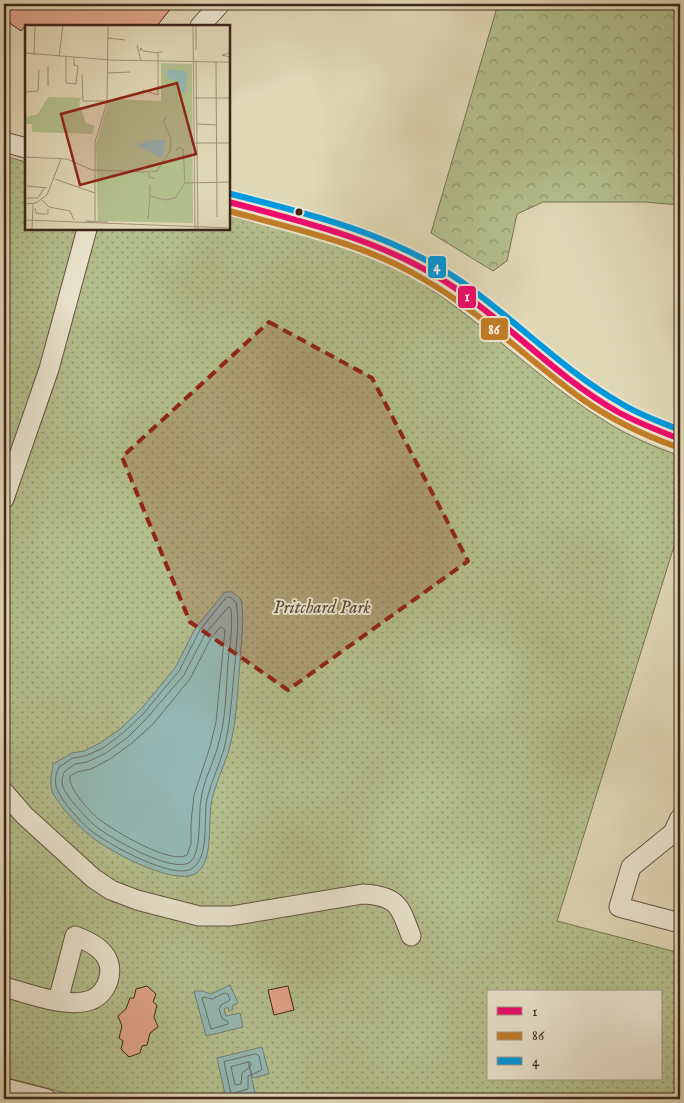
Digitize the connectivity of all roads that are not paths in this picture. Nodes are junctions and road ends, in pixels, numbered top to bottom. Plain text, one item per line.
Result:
1 (220, 4) edge
2 (201, 25) edge
3 (4, 142) edge
4 (25, 148) edge
5 (230, 202) edge
6 (87, 230) edge
7 (680, 439) edge
8 (4, 499) edge
9 (4, 792) edge
10 (680, 818) edge
11 (680, 923) edge
12 (411, 936) dead end
13 (4, 987) edge
14 (58, 1001) dead end
15 (4, 1088) edge
16 (47, 1099) edge

1 - 2 street
3 - 4 street
5 - 7 street
6 - 8 street
9 - 12 street
10 - 11 street
13 - 14 street
15 - 16 street

